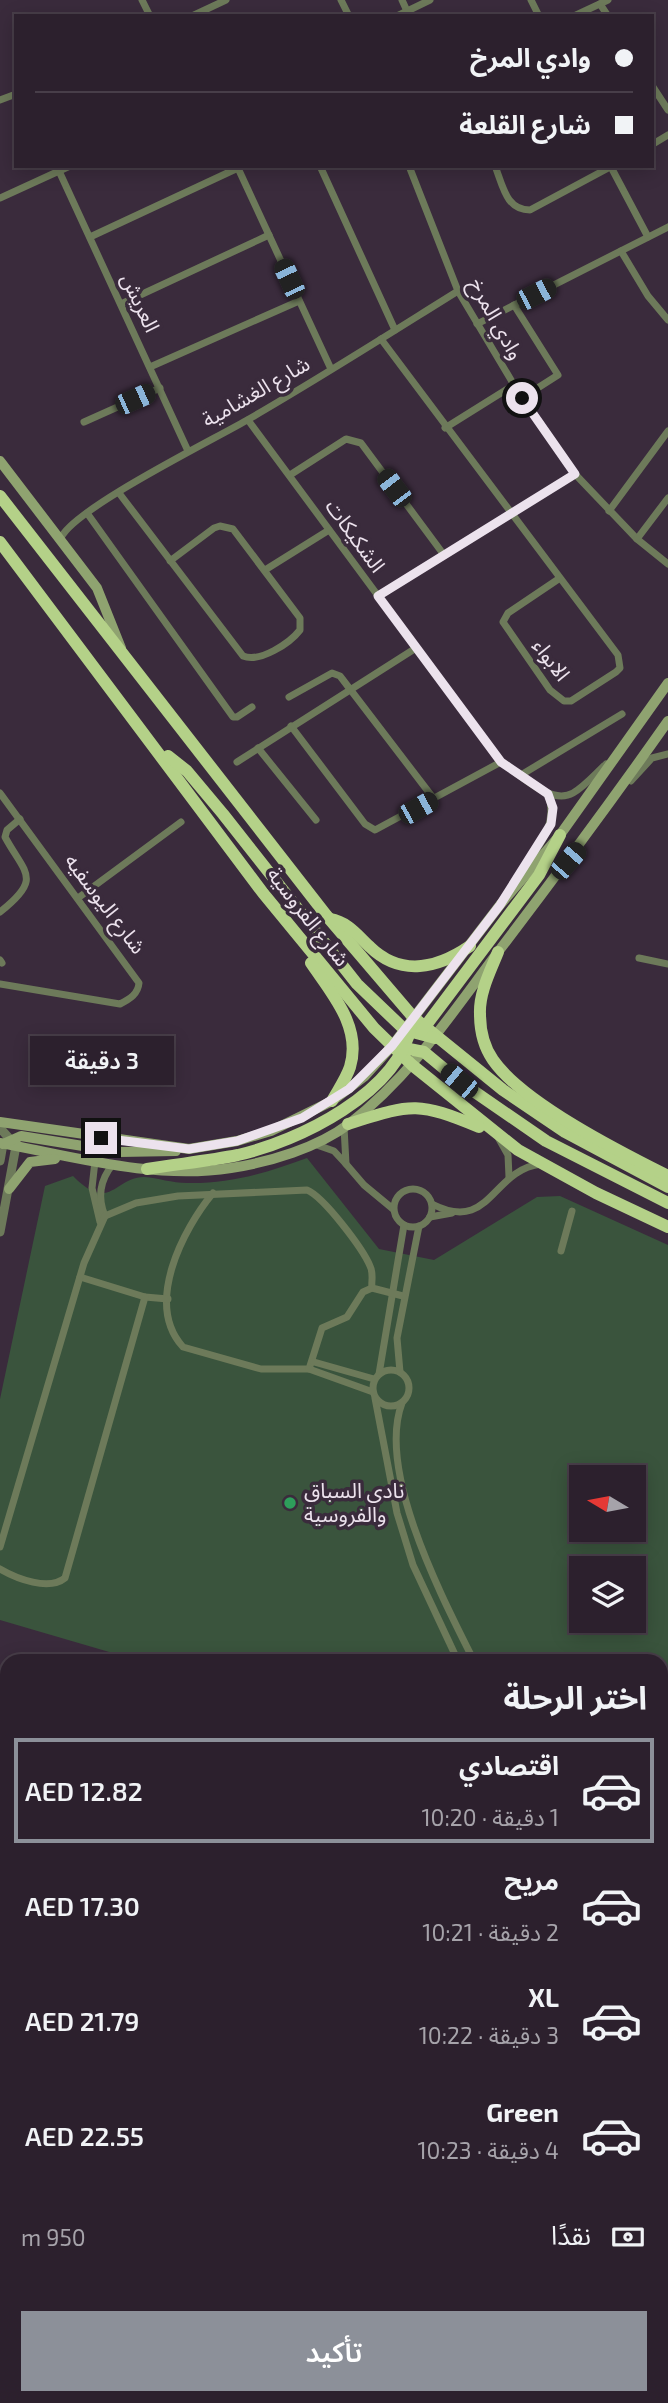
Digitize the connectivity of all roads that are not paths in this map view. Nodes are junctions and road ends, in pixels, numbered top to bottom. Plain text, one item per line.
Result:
1 (226, 0) edge
2 (402, 0) edge
3 (429, 0) edge
4 (604, 2) edge
5 (407, 11) junction
6 (196, 14) edge
7 (401, 14) edge
8 (578, 14) edge
9 (654, 89) edge
10 (668, 110) edge
11 (66, 168) edge
12 (236, 168) edge
13 (238, 168) edge
14 (321, 168) edge
15 (410, 168) edge
16 (496, 168) edge
17 (609, 168) edge
18 (612, 168) edge
19 (59, 171) junction
20 (0, 198) edge
21 (668, 226) edge
22 (269, 235) junction
23 (90, 237) junction
24 (648, 237) junction
25 (621, 251) junction
26 (458, 291) junction
27 (299, 301) junction
28 (121, 304) junction
29 (514, 305) junction
30 (668, 320) edge
31 (477, 324) junction
32 (394, 330) junction
33 (381, 339) junction
34 (150, 367) junction
35 (331, 369) junction
36 (514, 385) junction
37 (160, 388) junction
38 (522, 398) junction
39 (248, 420) junction
40 (84, 422) dead end
41 (445, 428) junction
42 (668, 431) edge
43 (188, 451) junction
44 (0, 461) edge
45 (575, 474) junction
46 (290, 475) junction
47 (119, 493) junction
48 (0, 496) edge
49 (667, 501) edge
50 (609, 510) junction
51 (87, 513) junction
52 (511, 513) junction
53 (72, 523) junction
54 (51, 525) junction
55 (329, 530) junction
56 (61, 538) junction
57 (637, 539) junction
58 (0, 542) edge
59 (444, 555) junction
60 (170, 561) junction
61 (668, 564) edge
62 (265, 570) junction
63 (560, 578) junction
64 (378, 596) junction
65 (416, 648) junction
66 (122, 651) junction
67 (668, 683) edge
68 (352, 688) junction
69 (289, 697) dead end
70 (252, 707) dead end
71 (622, 714) dead end
72 (668, 721) edge
73 (291, 726) junction
74 (257, 748) junction
75 (159, 750) junction
76 (668, 754) edge
77 (237, 762) dead end
78 (501, 762) junction
79 (610, 762) junction
80 (521, 775) junction
81 (0, 793) edge
82 (548, 794) junction
83 (434, 799) junction
84 (20, 819) junction
85 (316, 820) dead end
86 (181, 822) dead end
87 (560, 835) junction
88 (568, 861) junction
89 (264, 893) junction
90 (78, 898) junction
91 (500, 905) junction
92 (0, 912) edge
93 (330, 919) junction
94 (470, 946) junction
95 (498, 952) junction
96 (639, 958) dead end
97 (668, 964) edge
98 (0, 984) edge
99 (413, 1017) junction
100 (436, 1038) junction
101 (413, 1041) junction
102 (392, 1046) junction
103 (412, 1065) junction
104 (332, 1101) junction
105 (0, 1122) edge
106 (346, 1126) junction
107 (0, 1128) edge
108 (495, 1134) junction
109 (7, 1143) edge
110 (313, 1144) junction
111 (189, 1149) junction
112 (89, 1160) junction
113 (0, 1161) edge
114 (113, 1164) junction
115 (346, 1164) junction
116 (542, 1164) junction
117 (147, 1169) junction
118 (668, 1176) edge
119 (509, 1177) junction
120 (668, 1187) edge
121 (9, 1189) junction
122 (213, 1193) junction
123 (400, 1193) junction
124 (377, 1194) junction
125 (668, 1203) edge
126 (432, 1205) junction
127 (393, 1209) junction
128 (572, 1211) dead end
129 (453, 1213) junction
130 (430, 1217) junction
131 (102, 1219) junction
132 (404, 1225) junction
133 (418, 1226) junction
134 (668, 1227) edge
135 (0, 1232) edge
136 (561, 1251) dead end
137 (80, 1278) junction
138 (372, 1288) junction
139 (392, 1295) junction
140 (403, 1296) junction
141 (145, 1297) junction
142 (168, 1299) junction
143 (311, 1365) junction
144 (400, 1372) junction
145 (377, 1377) junction
146 (374, 1395) junction
147 (401, 1403) junction
148 (0, 1547) edge
149 (0, 1569) edge
150 (455, 1654) edge
151 (471, 1654) edge

1 - 6 street
2 - 5 street
3 - 5 street
4 - 8 street
5 - 7 street
9 - 10 street
11 - 19 street
12 - 23 street
13 - 22 street
14 - 32 street
15 - 26 street, وادي المرخ
16 - 17 street
18 - 24 street
19 - 20 street
19 - 23 street, العريش
21 - 24 street
22 - 27 street
22 - 28 street
23 - 28 street, العريش
24 - 25 street
25 - 29 street
25 - 30 street
26 - 31 street, وادي المرخ
26 - 32 street, شارع الغشامية
27 - 34 street
27 - 35 street
28 - 34 street, العريش
29 - 31 street
29 - 38 street
31 - 36 street, وادي المرخ
32 - 33 street, شارع الغشامية
33 - 35 street, شارع الغشامية
33 - 41 street, الابواء
34 - 37 street, العريش
35 - 39 street, شارع الغشامية
36 - 38 street, وادي المرخ
36 - 41 street
37 - 40 street
37 - 43 street, العريش
38 - 45 street, وادي المرخ
39 - 43 street, شارع الغشامية
39 - 46 street, الشكيكات
41 - 52 street, الابواء
42 - 50 street
43 - 47 street, شارع الغشامية
44 - 54 main road, شارع الفروسية
45 - 50 street, وادي المرخ
45 - 52 street
46 - 55 street, الشكيكات
46 - 59 street
47 - 51 street, شارع الغشامية
47 - 60 street
48 - 66 highway, شارع الفروسية
49 - 57 street
50 - 57 street, وادي المرخ
51 - 53 street, شارع الغشامية
51 - 70 street
52 - 59 street
52 - 63 street, الابواء
53 - 54 street, شارع الغشامية
53 - 56 street, شارع الغشامية
54 - 56 main road, شارع الفروسية
55 - 62 street
55 - 64 street, الشكيكات
56 - 66 main road, شارع الفروسية
57 - 61 street, وادي المرخ
58 - 75 highway, شارع الفروسية
59 - 64 street
60 - 62 street
60 - 62 street
63 - 63 street, الابواء
64 - 65 street, الشكيكات
65 - 68 street
65 - 78 street, الشكيكات
66 - 93 highway, شارع الفروسية
67 - 79 main road
68 - 69 street
68 - 73 street
68 - 83 street
71 - 80 street
72 - 88 main road
73 - 74 street
73 - 83 street
74 - 77 street
74 - 85 street
75 - 89 highway, شارع الفروسية
75 - 101 highway
76 - 88 street
78 - 80 street, الشكيكات
78 - 83 street
79 - 82 street
79 - 87 main road
80 - 82 street, الشكيكات
81 - 84 street, شارع اليوسفيه
82 - 91 street
84 - 90 street, شارع اليوسفيه
84 - 92 street
86 - 90 street
87 - 91 main road
87 - 101 highway
88 - 95 main road
89 - 102 highway, شارع الفروسية
89 - 104 highway
90 - 98 street, شارع اليوسفيه
91 - 94 main road
93 - 94 highway
93 - 99 highway, شارع الفروسية
94 - 99 main road
95 - 100 main road
95 - 118 highway
96 - 97 street
99 - 101 highway, شارع الفروسية
100 - 101 highway, شارع الفروسية
100 - 101 main road
100 - 120 highway, شارع الفروسية
101 - 102 highway, شارع الفروسية
101 - 102 main road
101 - 103 highway, شارع الفروسية
101 - 117 highway
101 - 125 highway
102 - 104 main road
103 - 106 main road
103 - 108 highway, شارع الفروسية
104 - 111 main road
105 - 111 main road
106 - 108 highway
106 - 110 main road
106 - 115 street
107 - 109 street
108 - 116 highway, شارع الفروسية
108 - 119 street
109 - 111 main road
109 - 112 main road
109 - 113 street
109 - 121 street
110 - 115 street
110 - 117 main road
112 - 114 main road
112 - 121 main road
112 - 131 street
114 - 117 main road
114 - 131 street
115 - 124 street
116 - 119 street
116 - 134 highway, شارع الفروسية
119 - 129 street
121 - 135 street
122 - 131 street
122 - 138 street
122 - 142 street
123 - 124 street
123 - 126 street
123 - 127 street
124 - 127 street
126 - 129 street
126 - 130 street
127 - 132 street
128 - 136 street
129 - 130 street
130 - 133 street
131 - 137 street
132 - 133 street
132 - 139 street
133 - 140 street
137 - 141 street
137 - 148 street
138 - 139 street
138 - 143 street
139 - 140 street
139 - 145 street
140 - 144 street
141 - 142 street
141 - 149 street
142 - 143 street
143 - 145 street
143 - 146 street
144 - 145 street
144 - 147 street
145 - 146 street
146 - 147 street
146 - 150 street
147 - 151 street

